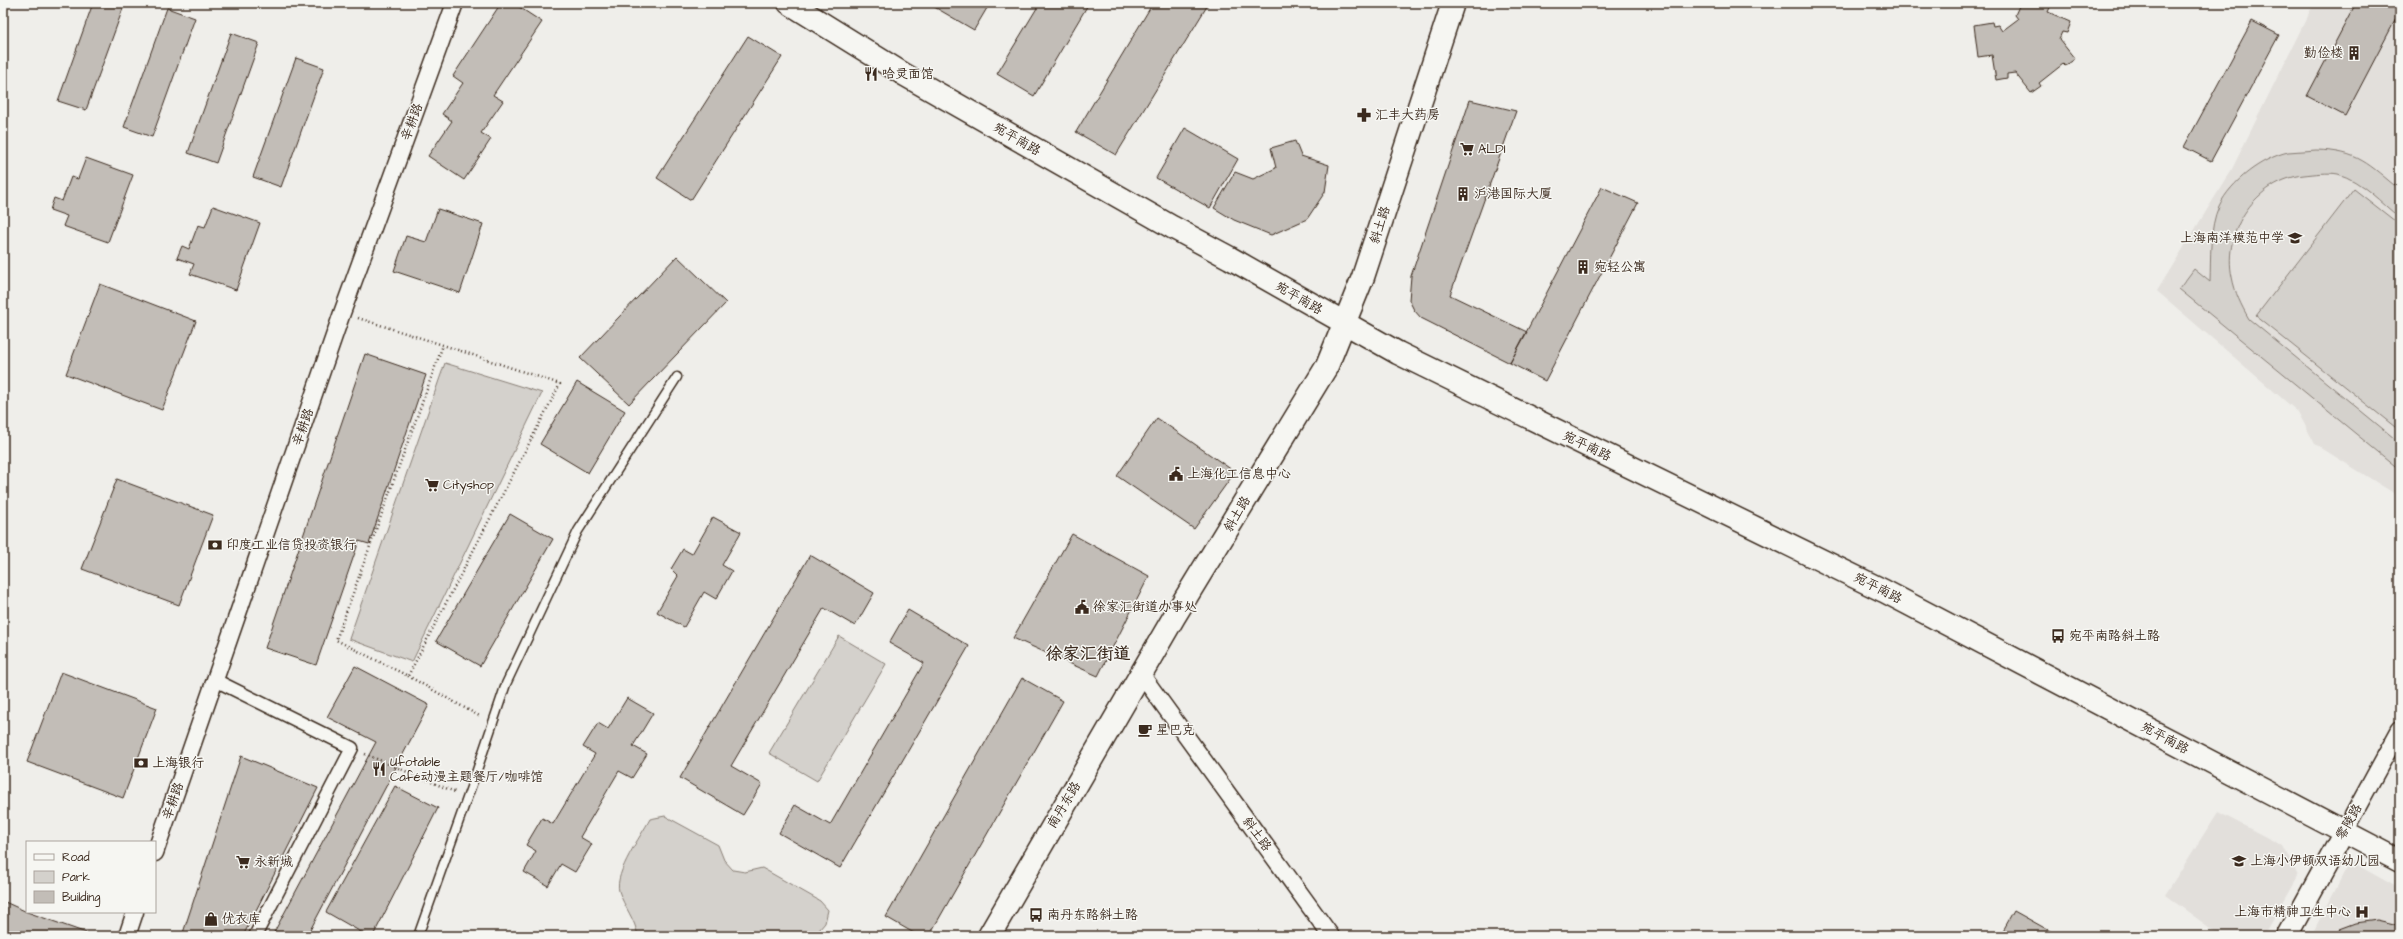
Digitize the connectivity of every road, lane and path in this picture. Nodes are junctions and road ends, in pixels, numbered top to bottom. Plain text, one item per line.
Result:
1 (455, 3) edge
2 (789, 3) edge
3 (1453, 3) edge
4 (342, 314) junction
5 (1344, 323) junction
6 (443, 345) junction
7 (677, 376) dead end
8 (1141, 674) junction
9 (408, 676) junction
10 (215, 680) junction
11 (485, 720) dead end
12 (2400, 729) edge
13 (369, 755) dead end
14 (463, 795) dead end
15 (2344, 832) junction
16 (156, 850) edge
17 (2400, 862) edge
18 (135, 913) edge
19 (126, 936) edge
20 (255, 936) edge
21 (418, 936) edge
22 (988, 936) edge
23 (1331, 936) edge
24 (2286, 936) edge

1 - 4 street, 辛耕路
2 - 5 main road, 宛平南路
3 - 5 main road, 斜土路
4 - 6 path
4 - 10 street, 辛耕路
5 - 8 main road, 斜土路
5 - 15 main road, 宛平南路
6 - 9 path
6 - 9 path
7 - 21 lane
8 - 22 main road, 南丹东路
8 - 23 street, 斜土路
9 - 11 path
10 - 16 street, 辛耕路
10 - 20 street
12 - 15 street, 零陵路
13 - 14 path
15 - 17 main road, 宛平南路
15 - 24 street, 零陵路
18 - 19 street

